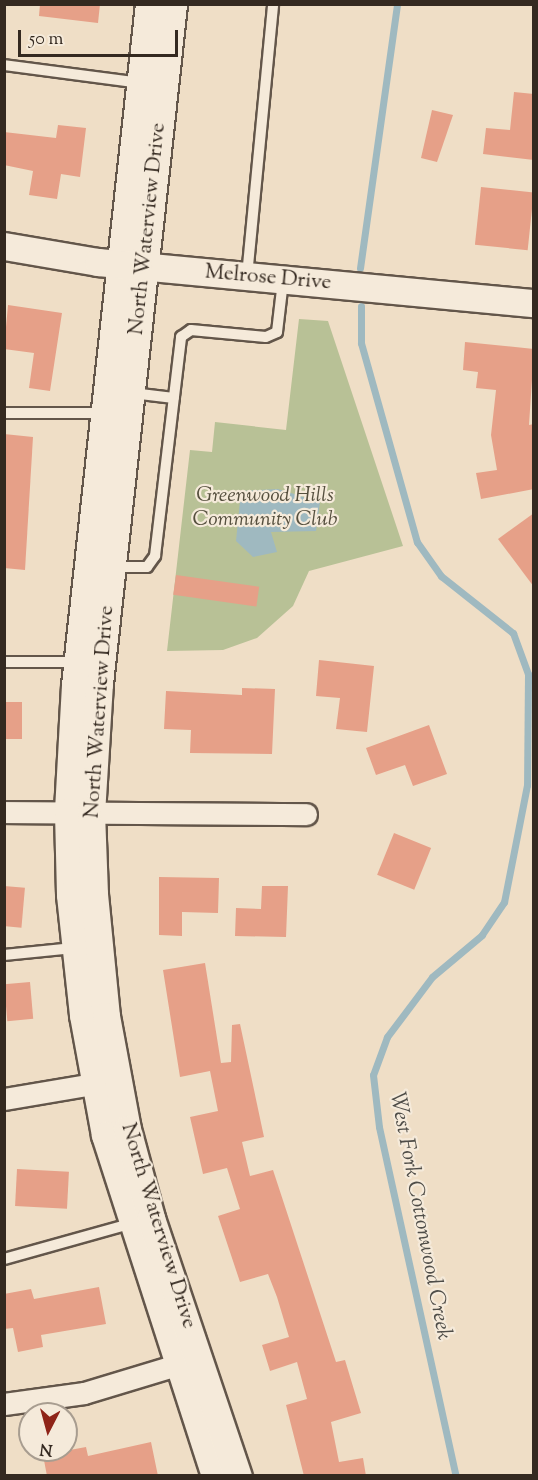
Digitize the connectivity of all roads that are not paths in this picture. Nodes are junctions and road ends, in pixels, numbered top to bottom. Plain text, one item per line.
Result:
1 (149, 4) edge
2 (173, 4) edge
3 (273, 4) edge
4 (4, 64) edge
5 (140, 82) junction
6 (4, 246) edge
7 (132, 265) junction
8 (246, 276) junction
9 (283, 280) junction
10 (534, 303) edge
11 (130, 393) junction
12 (174, 398) junction
13 (4, 413) edge
14 (104, 413) junction
15 (111, 567) junction
16 (4, 662) edge
17 (77, 662) junction
18 (4, 812) edge
19 (79, 812) junction
20 (306, 814) dead end
21 (74, 948) junction
22 (4, 955) edge
23 (105, 1082) junction
24 (4, 1099) edge
25 (129, 1224) junction
26 (4, 1259) edge
27 (188, 1362) junction
28 (4, 1404) edge
29 (215, 1476) edge
30 (238, 1476) edge

1 - 5 street, North Waterview Drive
2 - 7 street, North Waterview Drive
3 - 8 lane
4 - 5 lane
5 - 7 street, North Waterview Drive
6 - 7 street, Melrose Drive
7 - 8 street, Melrose Drive
7 - 11 street, North Waterview Drive
7 - 14 street, North Waterview Drive
8 - 9 street, Melrose Drive
9 - 10 street, Melrose Drive
9 - 12 lane
11 - 12 lane
11 - 15 street, North Waterview Drive
12 - 15 lane
13 - 14 lane
14 - 17 street, North Waterview Drive
15 - 19 street, North Waterview Drive
16 - 17 lane
17 - 19 street, North Waterview Drive
18 - 19 street
19 - 20 street
19 - 21 street, North Waterview Drive
19 - 23 street, North Waterview Drive
21 - 22 lane
21 - 23 street, North Waterview Drive
23 - 24 street
23 - 25 street, North Waterview Drive
23 - 27 street, North Waterview Drive
25 - 26 lane
25 - 27 street, North Waterview Drive
27 - 28 street
27 - 29 street, North Waterview Drive
27 - 30 street, North Waterview Drive

